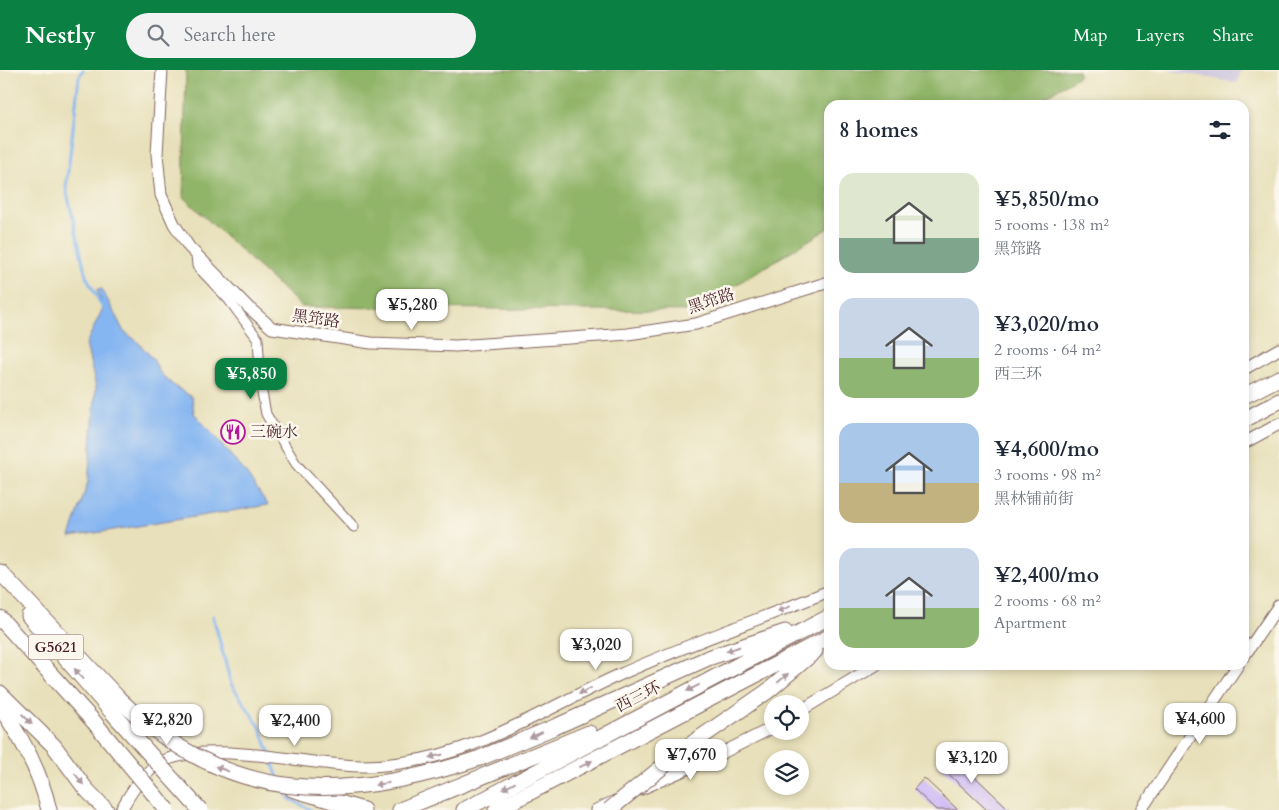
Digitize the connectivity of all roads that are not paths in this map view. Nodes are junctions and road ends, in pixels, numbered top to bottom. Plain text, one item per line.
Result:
1 (162, 70) edge
2 (196, 254) junction
3 (824, 284) edge
4 (1279, 349) edge
5 (1249, 365) edge
6 (1279, 378) edge
7 (1249, 393) edge
8 (1279, 401) edge
9 (1249, 417) edge
10 (1279, 424) edge
11 (1249, 440) edge
12 (354, 527) dead end
13 (0, 572) edge
14 (0, 584) edge
15 (824, 593) edge
16 (1279, 605) edge
17 (0, 618) edge
18 (824, 619) edge
19 (824, 620) edge
20 (824, 641) edge
21 (824, 642) edge
22 (1249, 649) edge
23 (868, 670) edge
24 (1235, 670) edge
25 (0, 693) edge
26 (115, 705) junction
27 (660, 705) junction
28 (809, 706) edge
29 (0, 707) edge
30 (764, 732) edge
31 (274, 785) junction
32 (49, 810) edge
33 (106, 810) edge
34 (121, 810) edge
35 (167, 810) edge
36 (200, 810) edge
37 (363, 810) edge
38 (400, 810) edge
39 (464, 810) edge
40 (496, 810) edge
41 (596, 810) edge
42 (609, 810) edge
43 (1141, 810) edge

1 - 2 main road, 黑筇路
2 - 3 main road, 黑筇路
2 - 12 street
4 - 5 main road
6 - 7 highway
8 - 9 highway
10 - 11 main road
13 - 26 highway
26 -> 14 highway, G5621
15 -> 34 main road
16 - 22 main road
17 - 35 highway, G5621, bridge
18 -> 31 highway, bridge
19 -> 27 highway, 西三环
40 -> 20 highway
42 -> 21 highway, bridge
23 - 28 main road
24 - 43 main road
25 -> 33 highway
31 -> 26 highway, bridge
26 - 36 highway, G5621, bridge
27 - 38 highway
27 -> 39 highway, 西三环
29 - 32 highway
30 - 41 main road
31 - 37 highway, bridge

